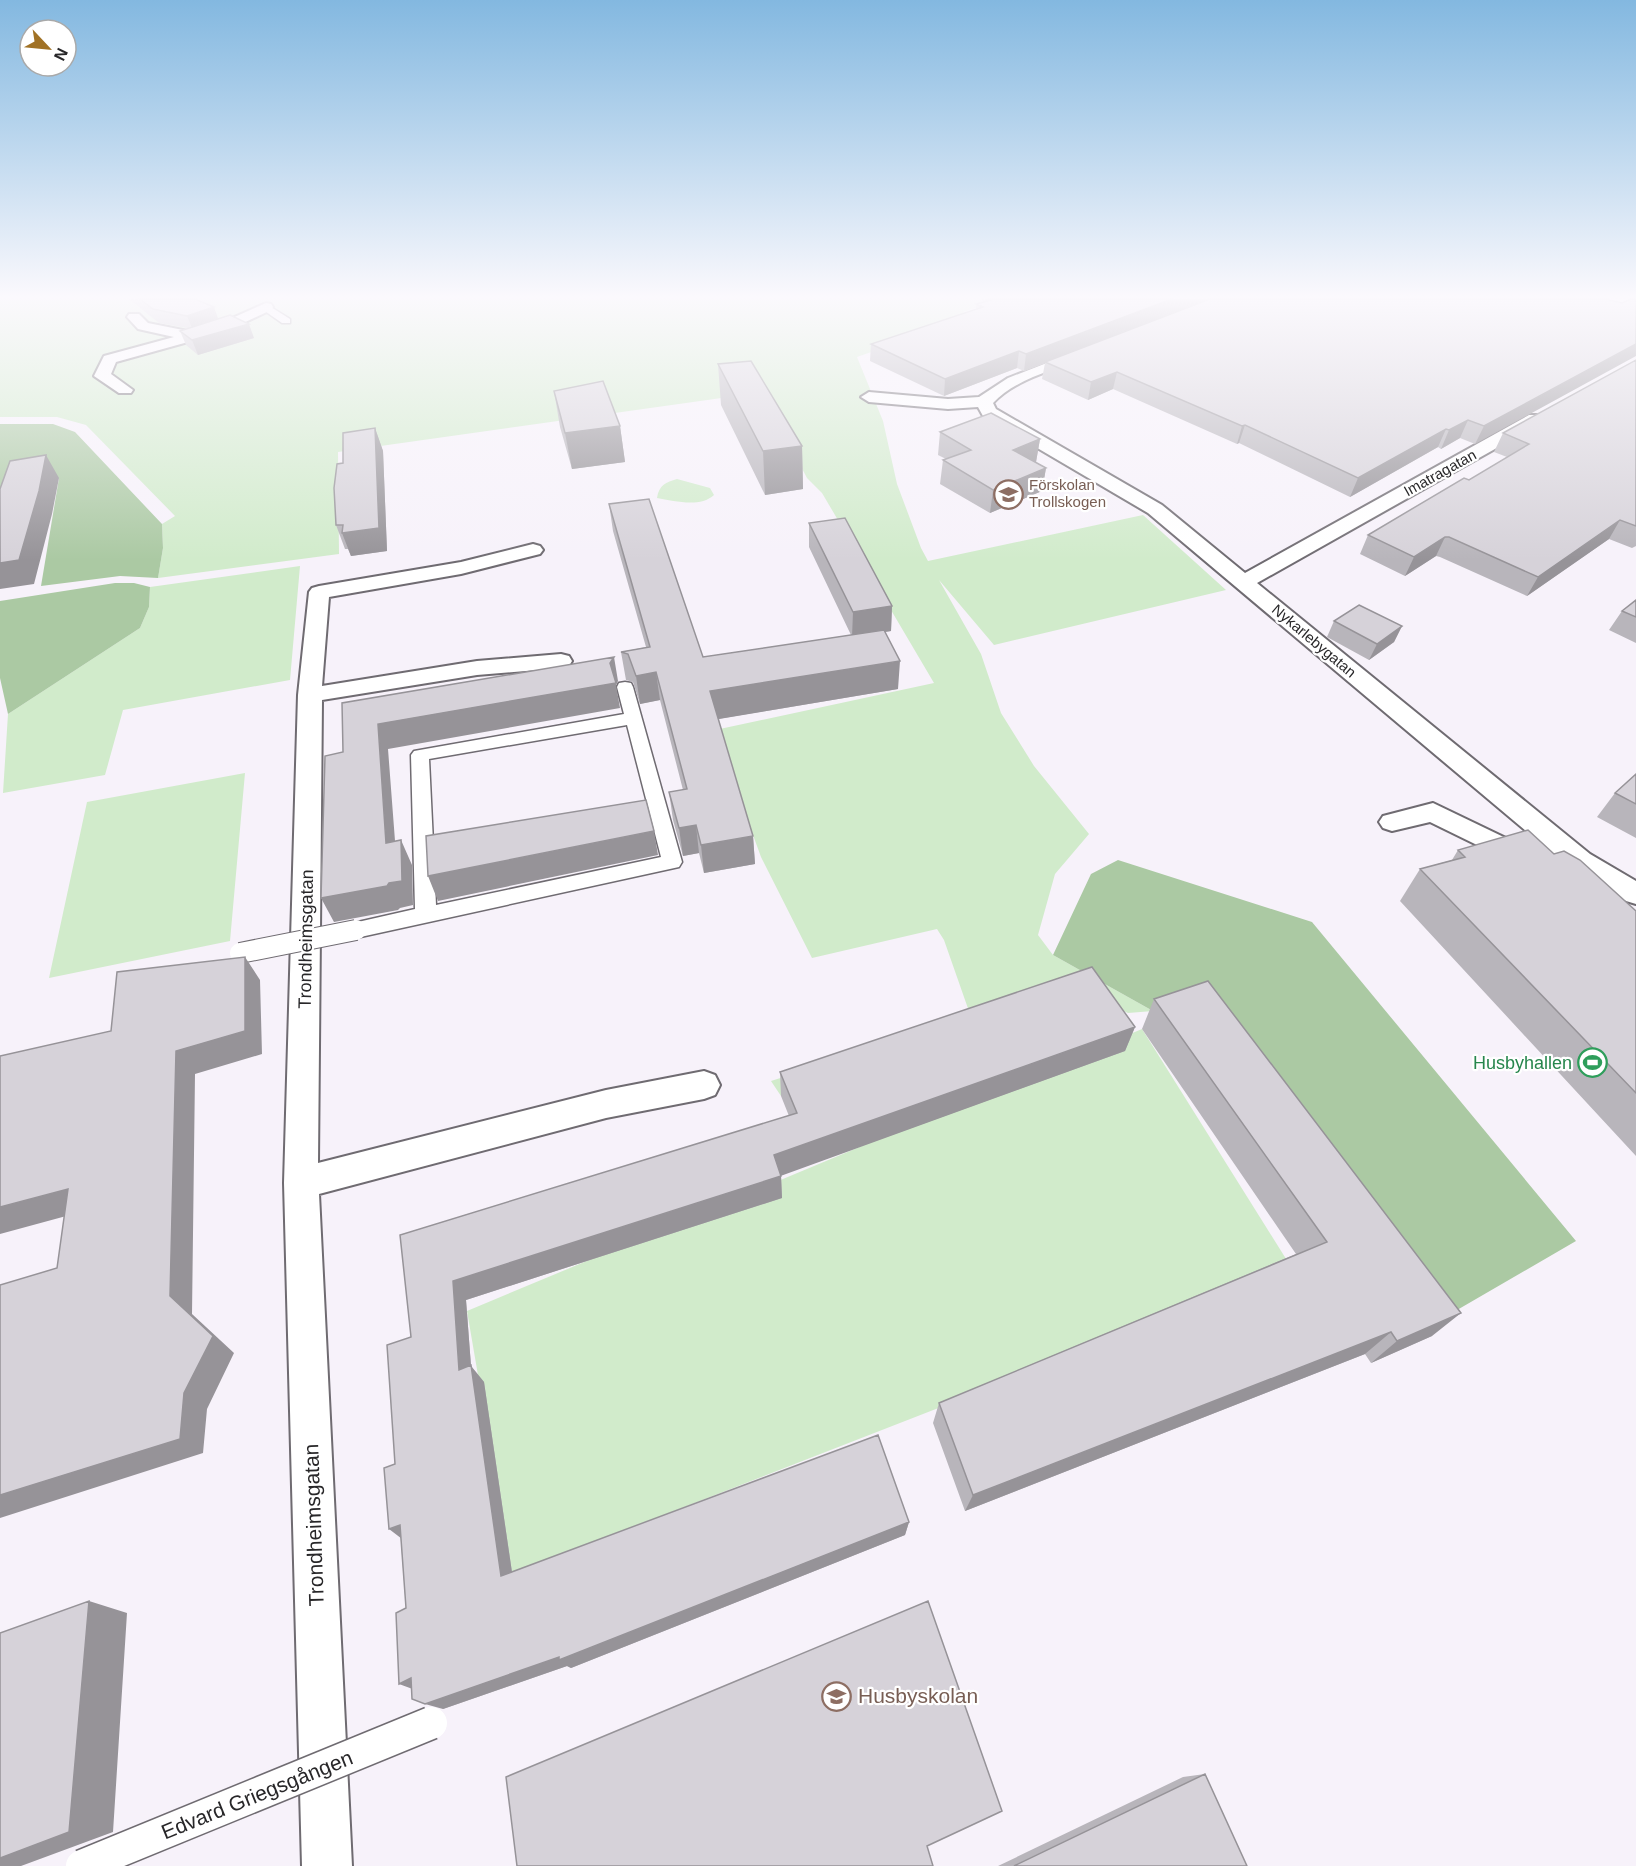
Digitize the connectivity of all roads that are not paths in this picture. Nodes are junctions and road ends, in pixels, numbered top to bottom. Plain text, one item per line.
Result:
1 (118, 386) edge
2 (1008, 386) edge
3 (124, 390) dead end
4 (868, 397) dead end
5 (984, 402) junction
6 (1547, 413) edge
7 (533, 550) dead end
8 (1243, 582) junction
9 (561, 661) dead end
10 (625, 687) dead end
11 (310, 695) junction
12 (634, 718) junction
13 (656, 800) junction
14 (632, 804) edge
15 (1392, 822) dead end
16 (446, 840) edge
17 (423, 844) junction
18 (1548, 872) edge
19 (1635, 894) edge
20 (1597, 902) edge
21 (426, 915) junction
22 (240, 953) dead end
23 (704, 1085) dead end
24 (301, 1183) junction
25 (431, 1723) edge
26 (82, 1866) edge
27 (327, 1866) edge

1 - 3 street
2 - 5 street
4 - 5 street
5 - 8 street, Nykarlebygatan
6 - 8 street, Imatragatan
7 - 11 street, Trondheimsgatan
8 - 19 street, Nykarlebygatan
9 - 11 street
10 - 12 street
11 - 24 street, Trondheimsgatan
12 - 13 street
12 - 17 street
13 - 14 street
13 - 21 street
15 - 18 street
16 - 17 street
17 - 21 street
19 - 20 street
21 - 22 street, bridge
23 - 24 street
24 - 27 street, Trondheimsgatan
25 - 26 street, Edvard Griegsgången, bridge

